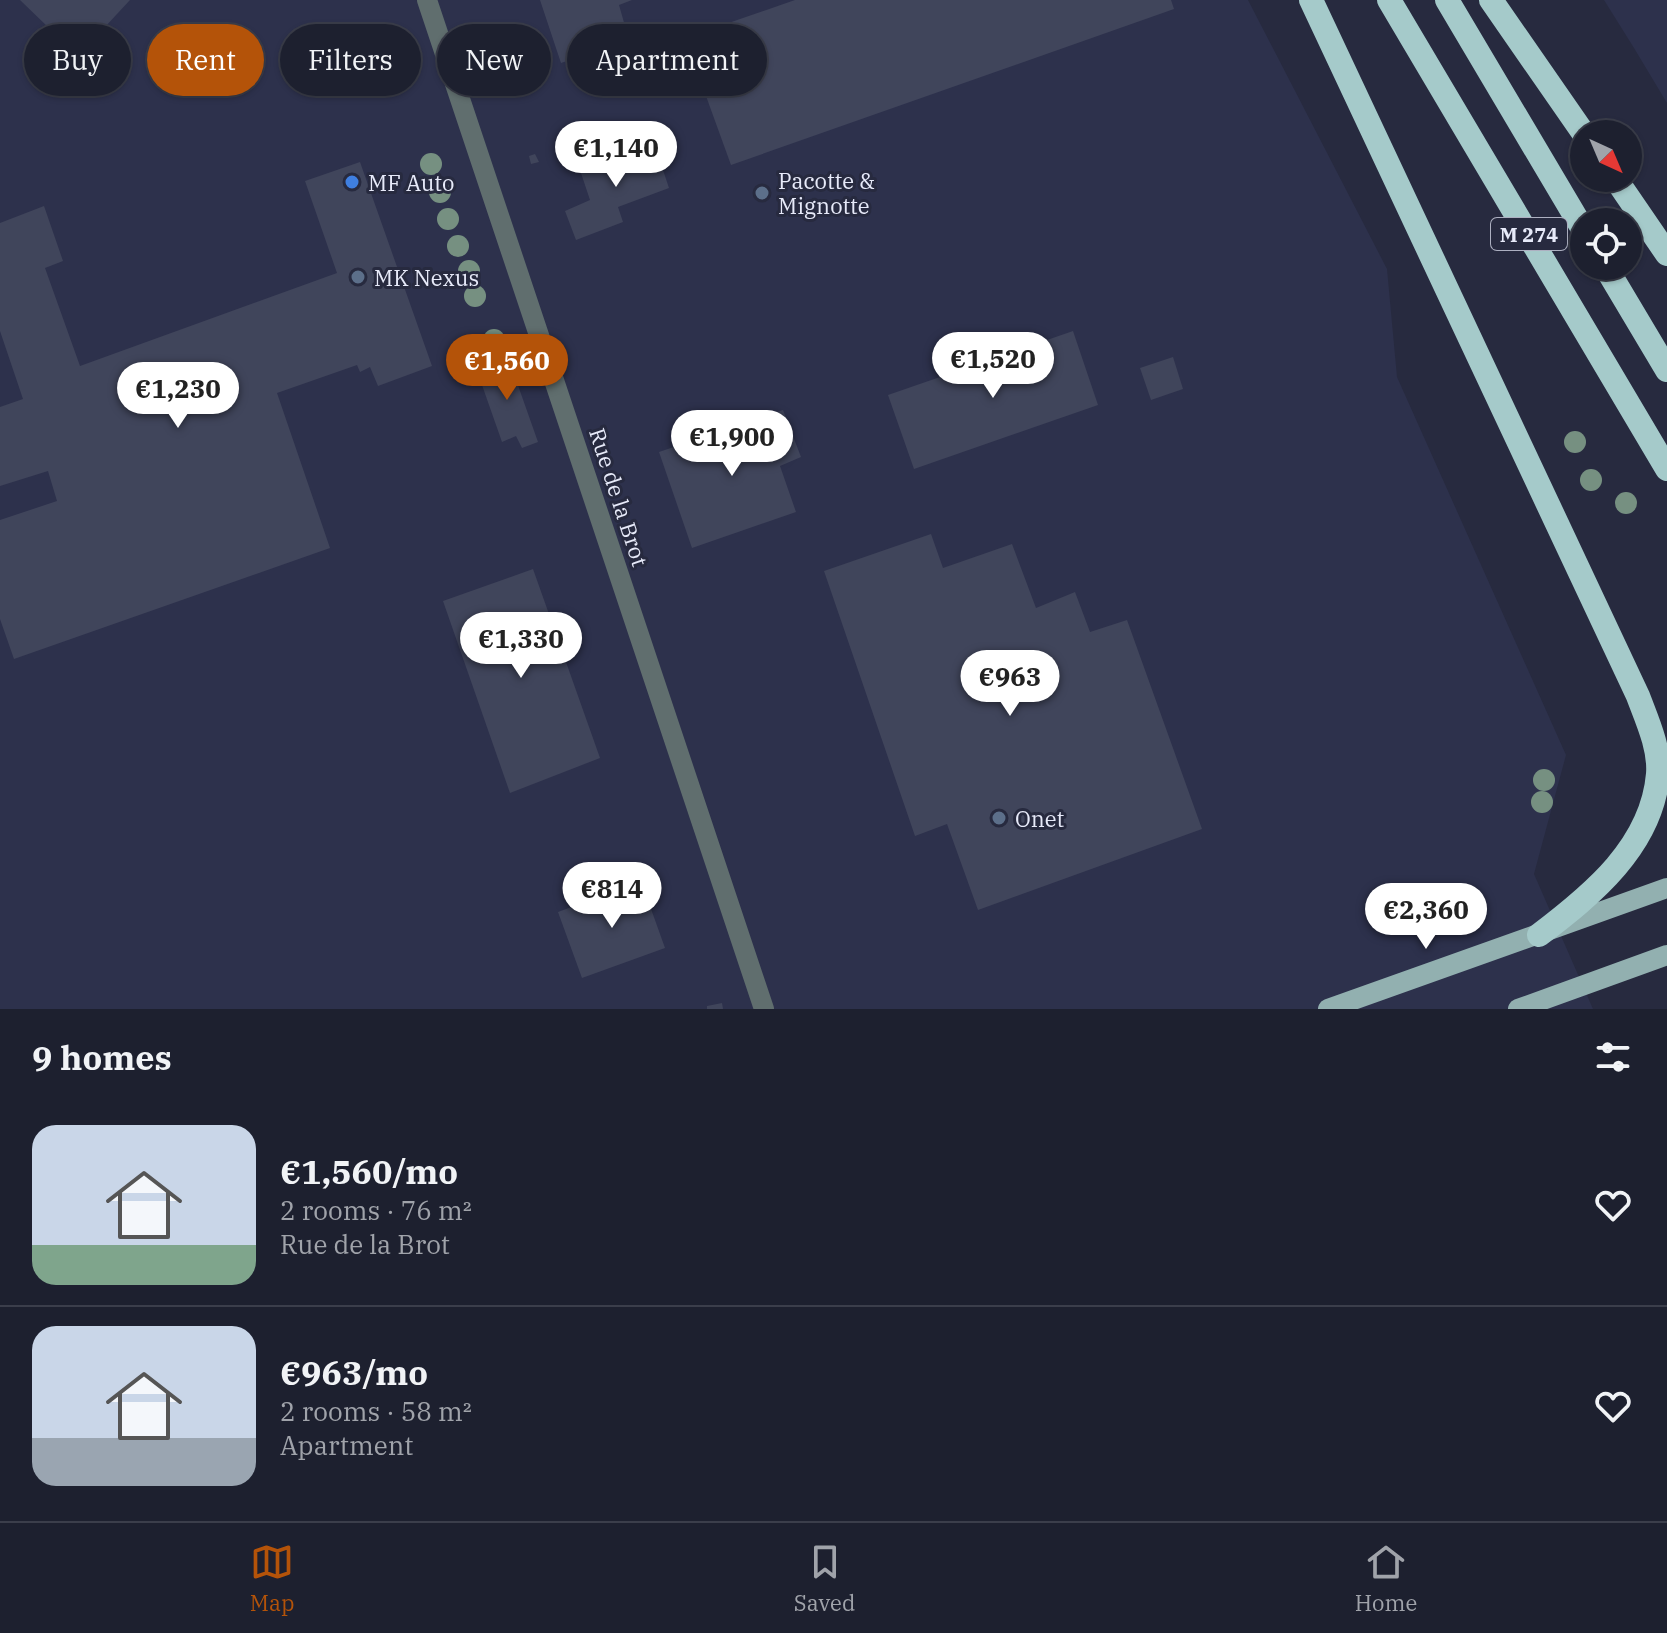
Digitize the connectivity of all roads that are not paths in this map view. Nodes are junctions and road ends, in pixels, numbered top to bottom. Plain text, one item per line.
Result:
1 (427, 0) edge
2 (1311, 0) edge
3 (1389, 0) edge
4 (1447, 0) edge
5 (1491, 0) edge
6 (1574, 120) edge
7 (1625, 192) edge
8 (1570, 208) edge
9 (1667, 254) edge
10 (1613, 280) edge
11 (1667, 370) edge
12 (1667, 469) edge
13 (1667, 888) edge
14 (1539, 935) junction
15 (1667, 955) edge
16 (764, 1009) edge
17 (1328, 1009) edge
18 (1518, 1009) edge

1 - 16 street, Rue de la Brot
2 - 14 highway
3 - 12 highway, M 274
4 - 8 highway, M 274
5 - 6 highway
7 - 9 highway
10 - 11 highway
13 - 14 main road
14 - 17 main road
15 - 18 main road

